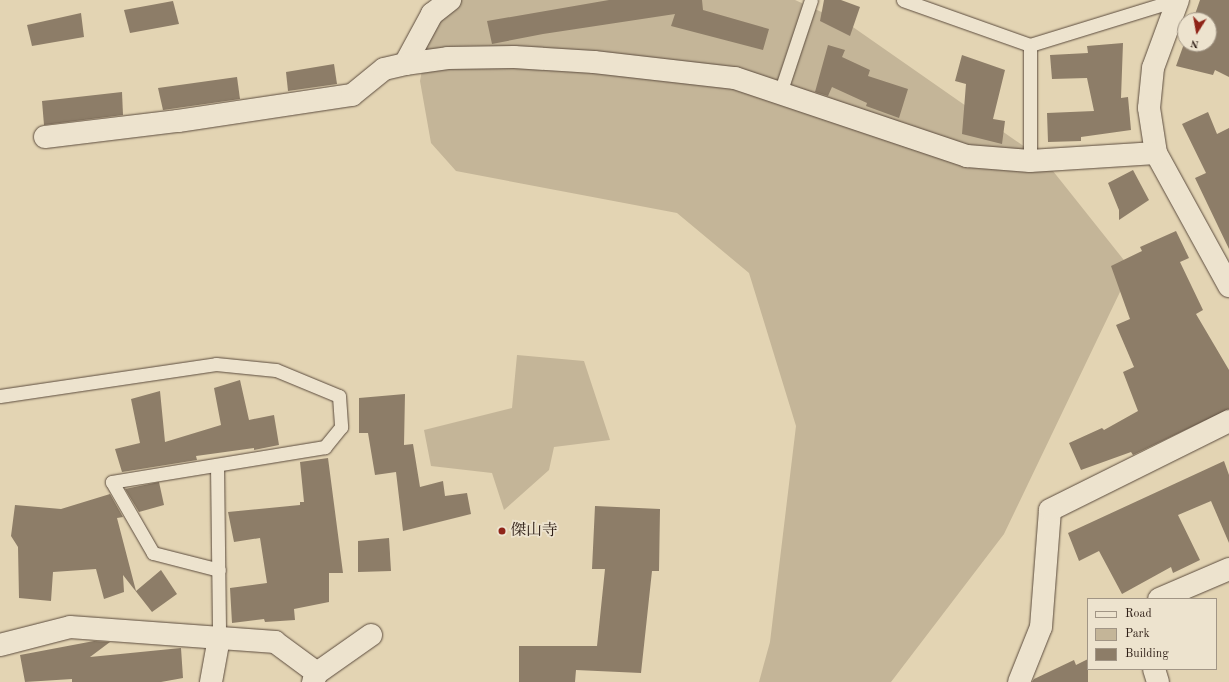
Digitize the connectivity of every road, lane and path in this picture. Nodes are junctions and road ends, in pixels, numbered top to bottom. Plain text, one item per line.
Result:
1 (450, 0) edge
2 (811, 0) edge
3 (903, 0) edge
4 (1177, 0) edge
5 (1030, 45) junction
6 (405, 64) junction
7 (780, 93) junction
8 (45, 137) dead end
9 (1156, 153) junction
10 (1030, 160) junction
11 (1229, 286) edge
12 (0, 396) edge
13 (1229, 421) edge
14 (217, 465) junction
15 (1229, 569) edge
16 (219, 570) junction
17 (1161, 598) edge
18 (371, 635) dead end
19 (219, 638) junction
20 (0, 645) edge
21 (1154, 670) edge
22 (315, 677) edge
23 (211, 682) edge
24 (1019, 682) edge
25 (1158, 682) edge

1 - 6 street
2 - 7 lane
3 - 5 lane
4 - 5 lane
4 - 9 street
5 - 10 lane
6 - 7 street
6 - 8 street
7 - 10 street
9 - 10 street
9 - 11 street
12 - 14 lane
13 - 24 street
14 - 16 lane
14 - 16 lane
15 - 17 street
16 - 19 lane
18 - 22 street
19 - 20 street
19 - 22 street
19 - 23 street
21 - 25 street

